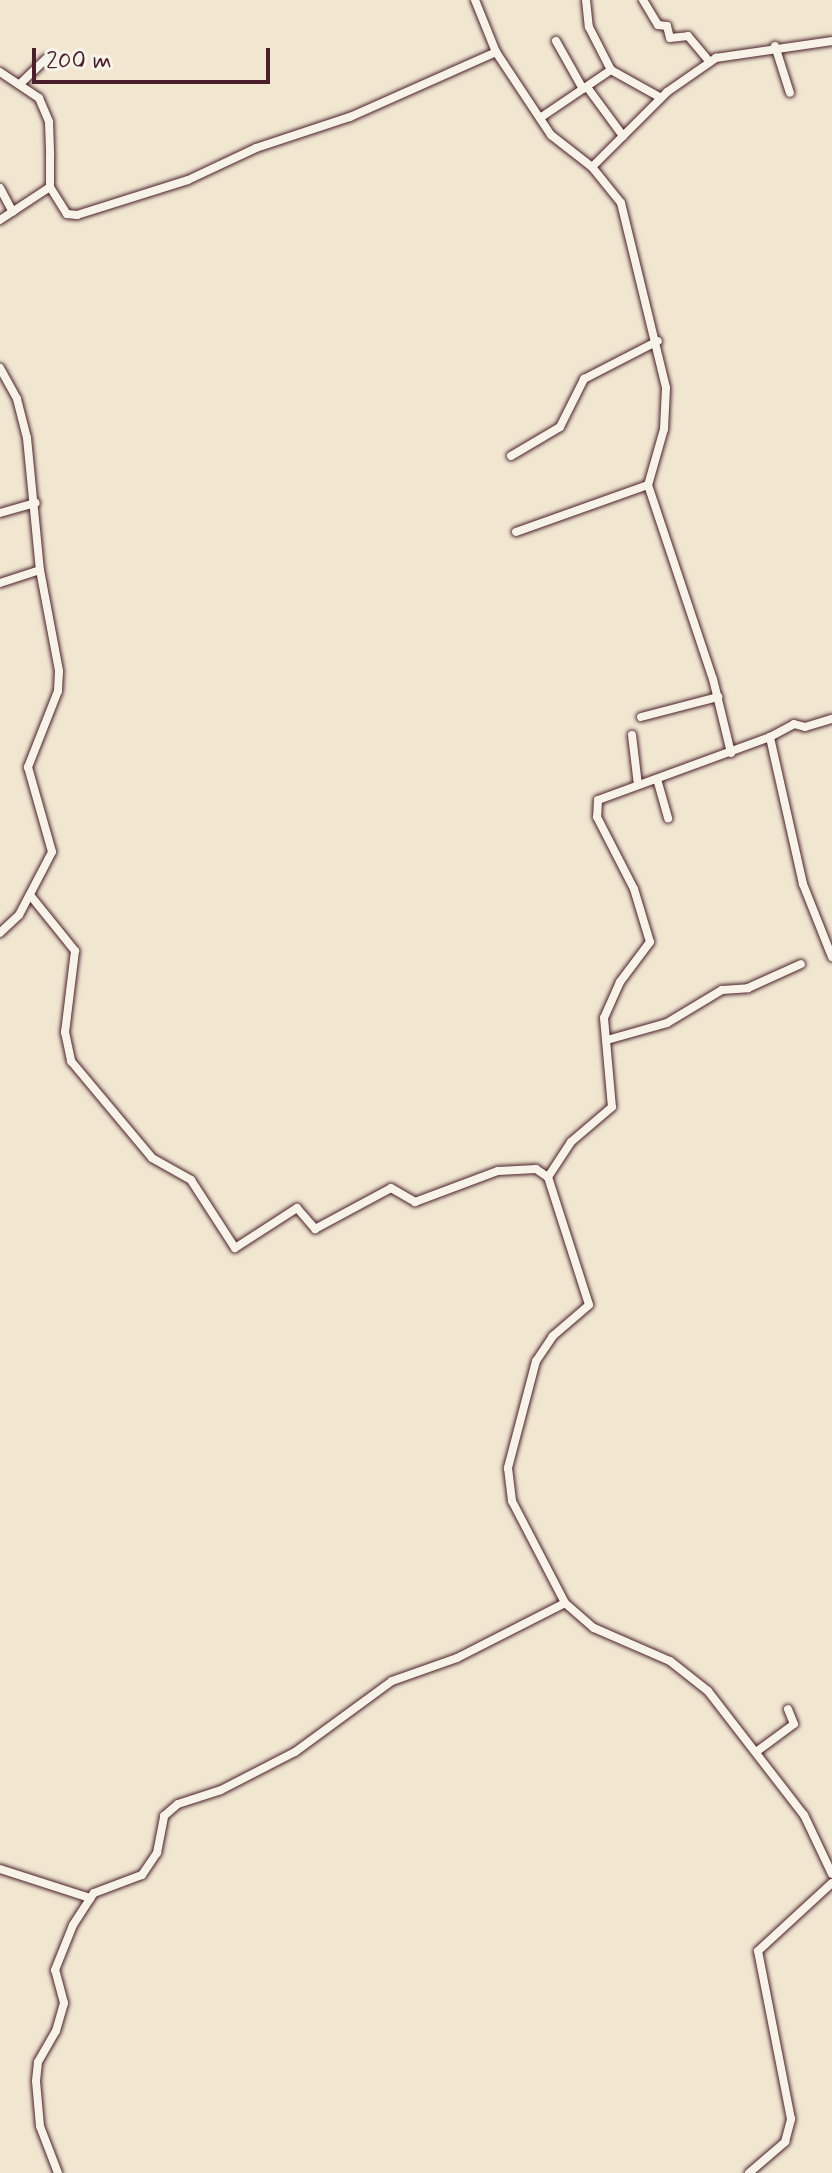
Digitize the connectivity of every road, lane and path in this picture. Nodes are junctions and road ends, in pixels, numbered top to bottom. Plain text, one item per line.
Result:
1 (475, 0) edge
2 (586, 0) edge
3 (643, 0) edge
4 (556, 41) dead end
5 (832, 41) edge
6 (775, 46) junction
7 (496, 52) junction
8 (46, 59) dead end
9 (710, 62) junction
10 (611, 70) junction
11 (0, 72) edge
12 (21, 83) junction
13 (585, 88) junction
14 (790, 93) dead end
15 (661, 98) junction
16 (540, 118) junction
17 (623, 136) junction
18 (592, 167) junction
19 (50, 187) junction
20 (0, 188) edge
21 (13, 212) junction
22 (0, 220) edge
23 (658, 341) junction
24 (0, 368) edge
25 (511, 456) dead end
26 (648, 485) junction
27 (36, 503) junction
28 (0, 513) edge
29 (516, 532) dead end
30 (40, 570) junction
31 (0, 583) edge
32 (718, 697) junction
33 (641, 717) dead end
34 (832, 719) edge
35 (632, 735) dead end
36 (770, 737) junction
37 (731, 753) junction
38 (657, 779) junction
39 (638, 785) junction
40 (668, 818) dead end
41 (30, 895) junction
42 (0, 933) edge
43 (832, 957) edge
44 (801, 964) dead end
45 (607, 1040) junction
46 (548, 1177) junction
47 (565, 1603) junction
48 (788, 1709) dead end
49 (756, 1752) junction
50 (0, 1869) edge
51 (832, 1874) edge
52 (832, 1883) edge
53 (90, 1898) junction
54 (58, 2173) edge
55 (749, 2173) edge

1 - 7 street
2 - 10 street
3 - 9 street
4 - 13 street
5 - 6 street
6 - 9 street
6 - 14 street
7 - 16 street
7 - 19 street
8 - 12 street
9 - 15 street
10 - 13 street
10 - 15 street
11 - 12 street
12 - 19 street
13 - 16 street
13 - 17 street
15 - 17 street
16 - 18 street
17 - 18 street
18 - 23 street
19 - 21 street
20 - 21 street
21 - 22 street
23 - 25 street
23 - 26 street
24 - 27 street
26 - 29 street
26 - 32 street
27 - 28 street
27 - 30 street
30 - 31 street
30 - 41 street
32 - 33 street
32 - 37 street
34 - 36 street
35 - 39 street
36 - 37 street
36 - 43 street
37 - 38 street
38 - 39 street
38 - 40 street
39 - 45 street
41 - 42 street
41 - 46 street
44 - 45 street
45 - 46 street
46 - 47 street
47 - 49 street
47 - 53 street
48 - 49 street
49 - 51 street
50 - 53 street
52 - 55 street
53 - 54 street

